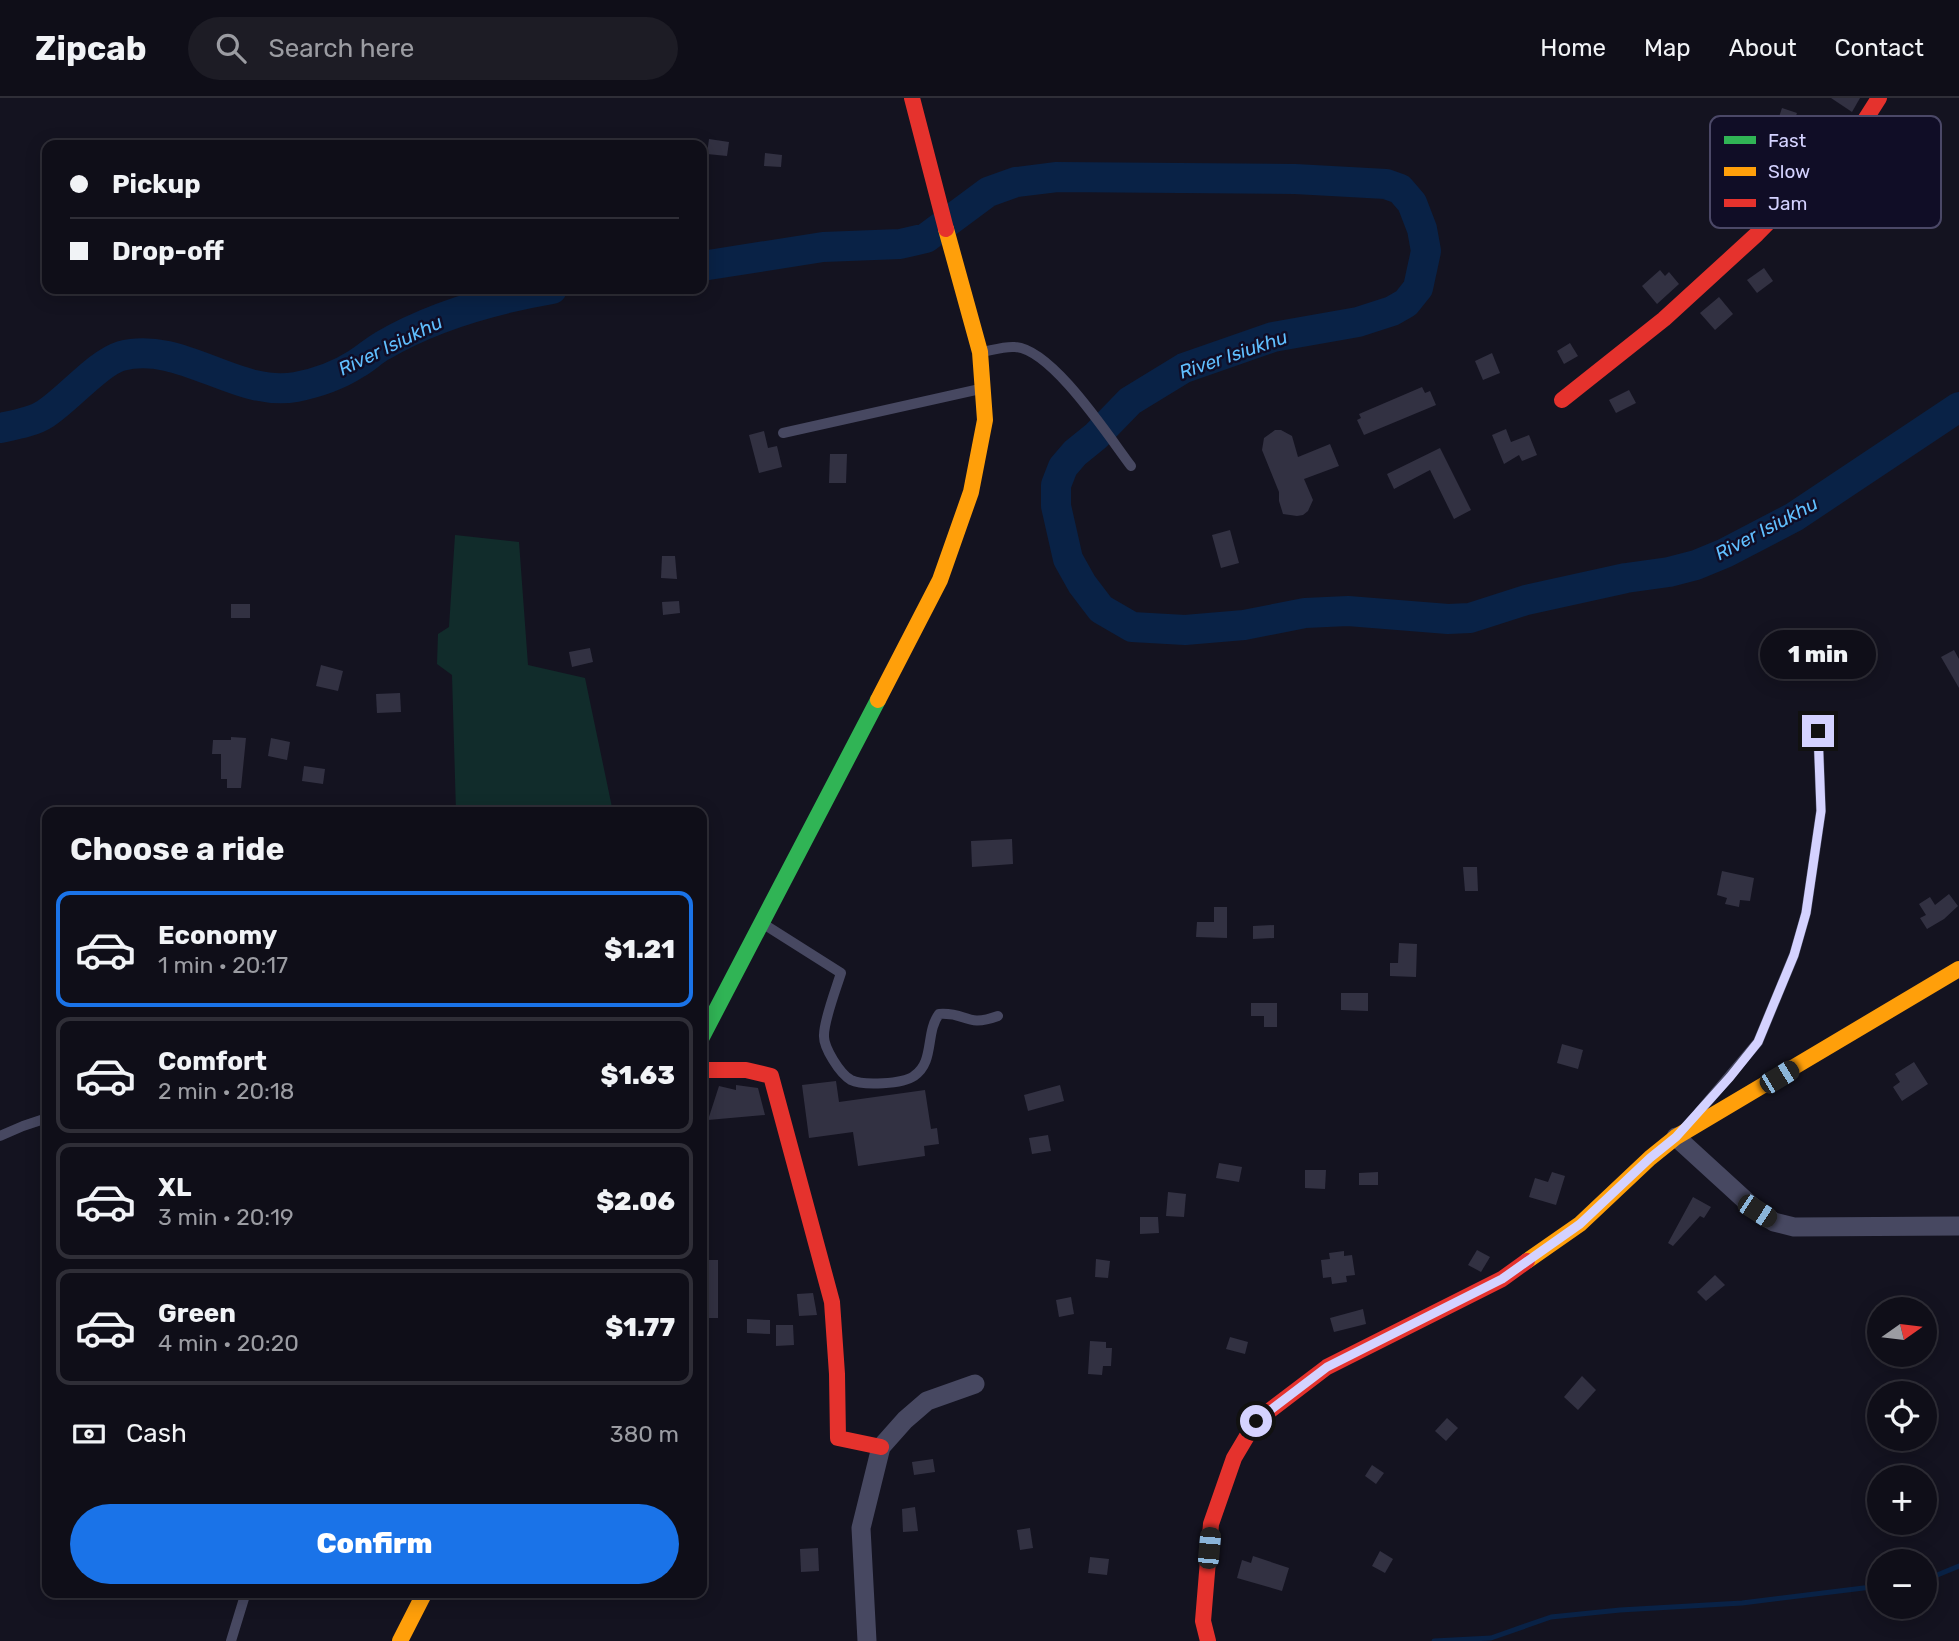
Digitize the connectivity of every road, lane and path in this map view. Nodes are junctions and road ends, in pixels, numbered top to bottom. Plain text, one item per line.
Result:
1 (912, 98) edge
2 (1879, 98) edge
3 (1868, 116) edge
4 (1763, 228) edge
5 (980, 352) junction
6 (984, 388) junction
7 (1562, 400) dead end
8 (783, 433) dead end
9 (1131, 466) dead end
10 (1818, 731) dead end
11 (762, 922) junction
12 (1959, 969) edge
13 (998, 1016) dead end
14 (707, 1027) edge
15 (707, 1070) edge
16 (42, 1120) edge
17 (0, 1136) edge
18 (1676, 1137) junction
19 (1959, 1226) edge
20 (975, 1384) dead end
21 (881, 1447) junction
22 (244, 1598) edge
23 (422, 1598) edge
24 (231, 1641) edge
25 (400, 1641) edge
26 (867, 1641) edge
27 (1208, 1641) edge

1 - 5 street
2 - 3 street
4 - 7 street
5 - 6 street
5 - 9 lane
6 - 8 lane
6 - 11 street
10 - 18 lane
11 - 13 lane
11 - 14 street
12 - 18 street
15 - 21 street
16 - 17 lane
18 - 19 street
18 - 27 street
20 - 21 street
21 - 26 street
22 - 24 lane
23 - 25 street

